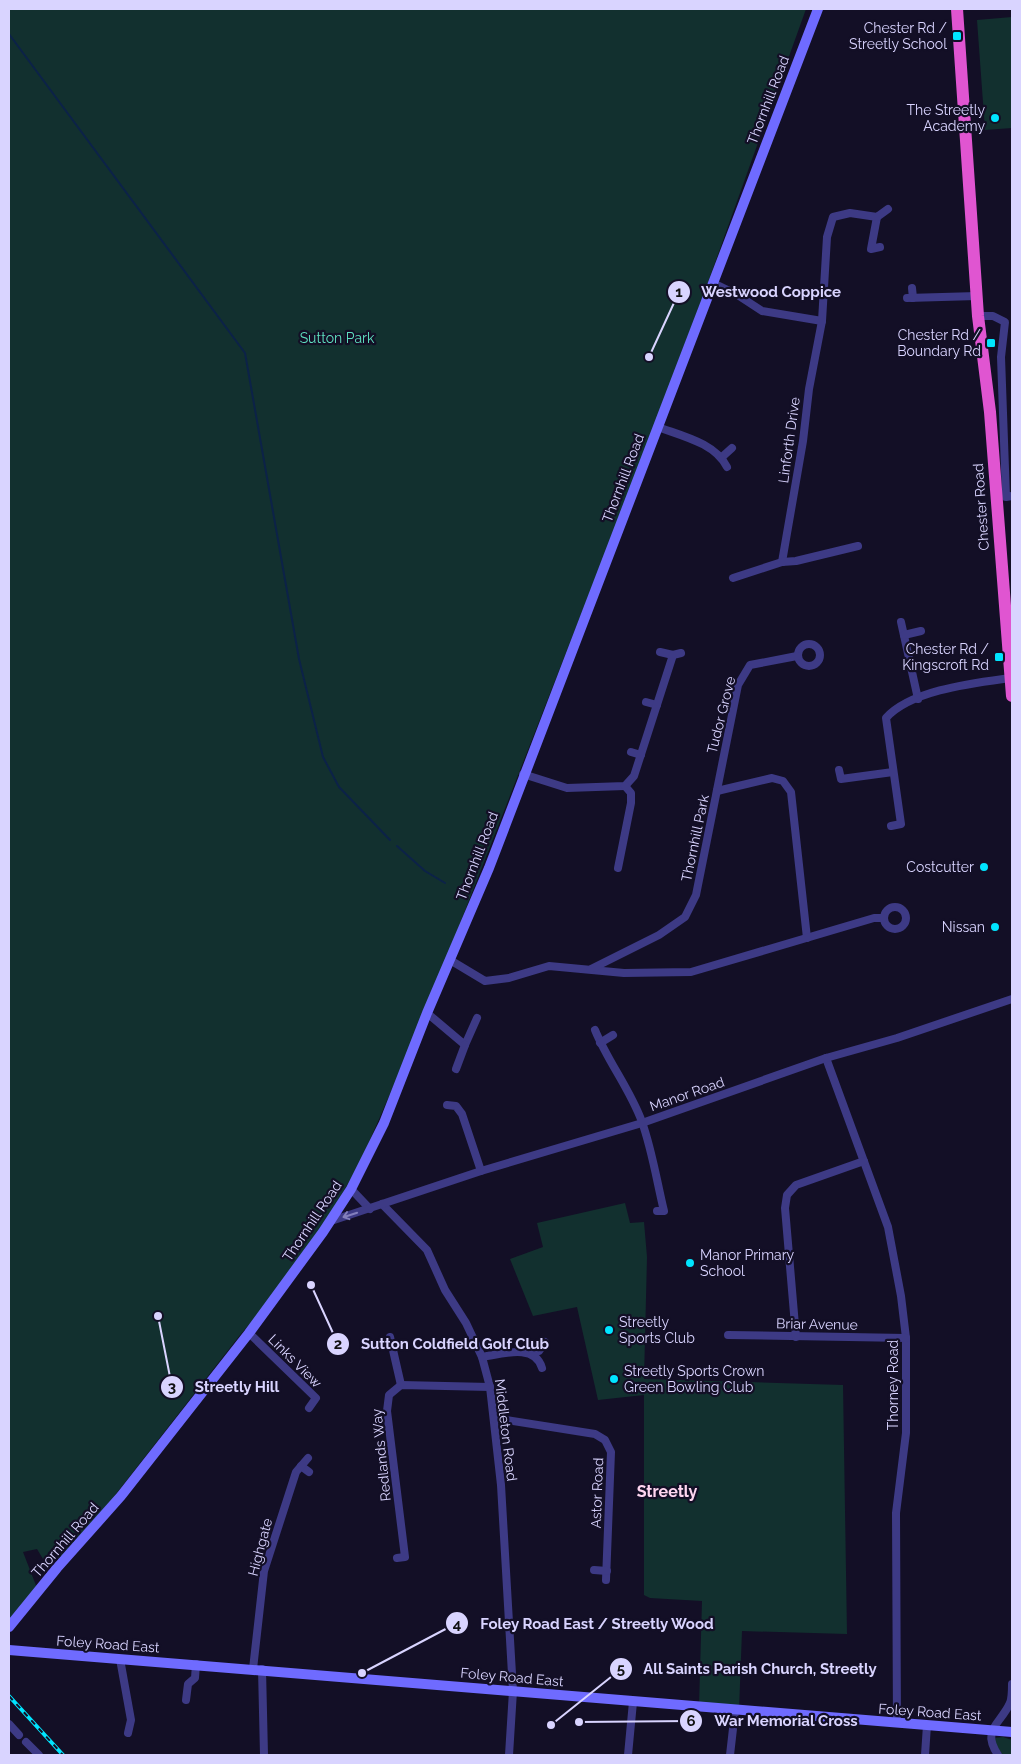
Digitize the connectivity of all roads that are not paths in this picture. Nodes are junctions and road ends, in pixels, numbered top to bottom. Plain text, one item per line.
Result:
1 (818, 9) edge
2 (957, 9) edge
3 (888, 209) dead end
4 (877, 217) junction
5 (880, 247) dead end
6 (713, 283) junction
7 (912, 288) dead end
8 (977, 296) junction
9 (978, 316) junction
10 (822, 321) junction
11 (1012, 403) edge
12 (1003, 404) junction
13 (658, 427) junction
14 (732, 448) dead end
15 (722, 457) junction
16 (728, 467) dead end
17 (1012, 496) edge
18 (858, 546) dead end
19 (782, 562) junction
20 (733, 578) dead end
21 (901, 622) dead end
22 (1010, 629) edge
23 (921, 631) dead end
24 (904, 635) junction
25 (660, 652) dead end
26 (797, 656) dead end
27 (1010, 678) junction
28 (1012, 696) edge
29 (918, 699) junction
30 (646, 702) dead end
31 (657, 705) junction
32 (631, 752) dead end
33 (641, 755) junction
34 (839, 770) dead end
35 (893, 772) junction
36 (523, 774) junction
37 (626, 786) junction
38 (717, 790) junction
39 (890, 826) dead end
40 (618, 868) dead end
41 (883, 918) dead end
42 (806, 938) junction
43 (450, 960) junction
44 (591, 969) junction
45 (1012, 999) edge
46 (426, 1013) junction
47 (477, 1018) dead end
48 (595, 1030) dead end
49 (613, 1035) dead end
50 (600, 1043) junction
51 (465, 1045) junction
52 (826, 1058) junction
53 (456, 1069) dead end
54 (447, 1105) dead end
55 (642, 1123) junction
56 (864, 1161) junction
57 (482, 1171) junction
58 (351, 1189) junction
59 (382, 1204) junction
60 (370, 1208) junction
61 (657, 1212) dead end
62 (331, 1221) junction
63 (249, 1333) junction
64 (728, 1335) dead end
65 (390, 1337) dead end
66 (796, 1337) junction
67 (906, 1338) junction
68 (546, 1342) dead end
69 (533, 1353) junction
70 (482, 1357) junction
71 (542, 1368) dead end
72 (401, 1385) junction
73 (490, 1387) junction
74 (309, 1408) dead end
75 (494, 1418) junction
76 (308, 1458) dead end
77 (301, 1466) junction
78 (309, 1472) dead end
79 (405, 1557) dead end
80 (594, 1570) dead end
81 (607, 1570) junction
82 (606, 1580) dead end
83 (9, 1627) edge
84 (9, 1650) edge
85 (120, 1659) junction
86 (196, 1664) junction
87 (258, 1669) junction
88 (1012, 1684) edge
89 (513, 1691) junction
90 (186, 1700) dead end
91 (633, 1702) junction
92 (735, 1711) junction
93 (896, 1723) junction
94 (9, 1724) edge
95 (927, 1725) junction
96 (991, 1731) junction
97 (1012, 1732) edge
98 (128, 1733) dead end
99 (20, 1735) dead end
100 (26, 1742) dead end
101 (39, 1755) edge
102 (264, 1755) edge
103 (509, 1755) edge
104 (628, 1755) edge
105 (730, 1755) edge
106 (924, 1755) edge
107 (998, 1755) edge

1 - 6 main road, Thornhill Road
2 - 8 highway, Chester Road
3 - 4 street
4 - 5 street
4 - 10 street, Linforth Drive
6 - 10 street
6 - 13 main road, Thornhill Road
7 - 8 street
8 - 9 highway, Chester Road
9 - 12 street, Chester Road
9 - 22 highway, Chester Road
10 - 19 street, Linforth Drive
11 - 12 street
12 - 17 street, Chester Road
13 - 15 street
13 - 36 main road, Thornhill Road
14 - 15 street
15 - 16 street
18 - 19 street
19 - 20 street
21 - 24 street
22 - 27 highway, Chester Road
23 - 24 street
24 - 29 street
25 - 31 street
26 - 38 street, Tudor Grove
27 - 28 highway, Chester Road
27 - 29 street
29 - 35 street
30 - 31 street
31 - 33 street
32 - 33 street
33 - 37 street
34 - 35 street
35 - 39 street
36 - 37 street
36 - 43 main road, Thornhill Road
37 - 40 street
38 - 42 street, Thornhill Park
38 - 44 street, Thornhill Park
41 - 42 street
42 - 44 street
43 - 44 street
43 - 46 main road, Thornhill Road
45 - 52 street, Manor Road
46 - 51 street
46 - 58 main road, Thornhill Road
47 - 51 street
48 - 50 street
49 - 50 street
50 - 55 street
51 - 53 street
52 - 55 street, Manor Road
52 - 56 street, Thorney Road
54 - 57 street
55 - 57 street, Manor Road
55 - 61 street
56 - 66 street
56 - 67 street, Thorney Road
57 - 59 street, Manor Road
58 - 60 street
58 - 62 main road, Thornhill Road
59 - 60 street, Manor Road
59 - 70 street, Middleton Road
60 -> 62 street, Manor Road
62 - 63 main road, Thornhill Road
63 - 74 street, Links View
63 - 83 main road, Thornhill Road
64 - 66 street, Briar Avenue
65 - 72 street
66 - 67 street, Briar Avenue
67 - 93 street, Thorney Road
68 - 69 street
69 - 70 street
69 - 71 street
70 - 73 street, Middleton Road
72 - 73 street
72 - 79 street, Redlands Way
73 - 75 street, Middleton Road
75 - 81 street, Astor Road
75 - 89 street, Middleton Road
76 - 77 street, Highgate
77 - 78 street
77 - 87 street, Highgate
80 - 81 street
81 - 82 street, Astor Road
84 - 85 main road, Foley Road East
85 - 86 main road, Foley Road East
85 - 98 street
86 - 87 main road, Foley Road East
86 - 90 street
87 - 89 main road, Foley Road East
87 - 102 street, Highgate
88 - 96 street
89 - 91 main road, Foley Road East
89 - 103 street, Middleton Road
91 - 92 main road, Foley Road East
91 - 104 street
92 - 93 main road, Foley Road East
92 - 105 street
93 - 95 main road, Foley Road East
94 - 99 street
95 - 96 main road, Foley Road East
95 - 106 street
96 - 97 main road, Foley Road East
96 - 107 street
100 - 101 street

